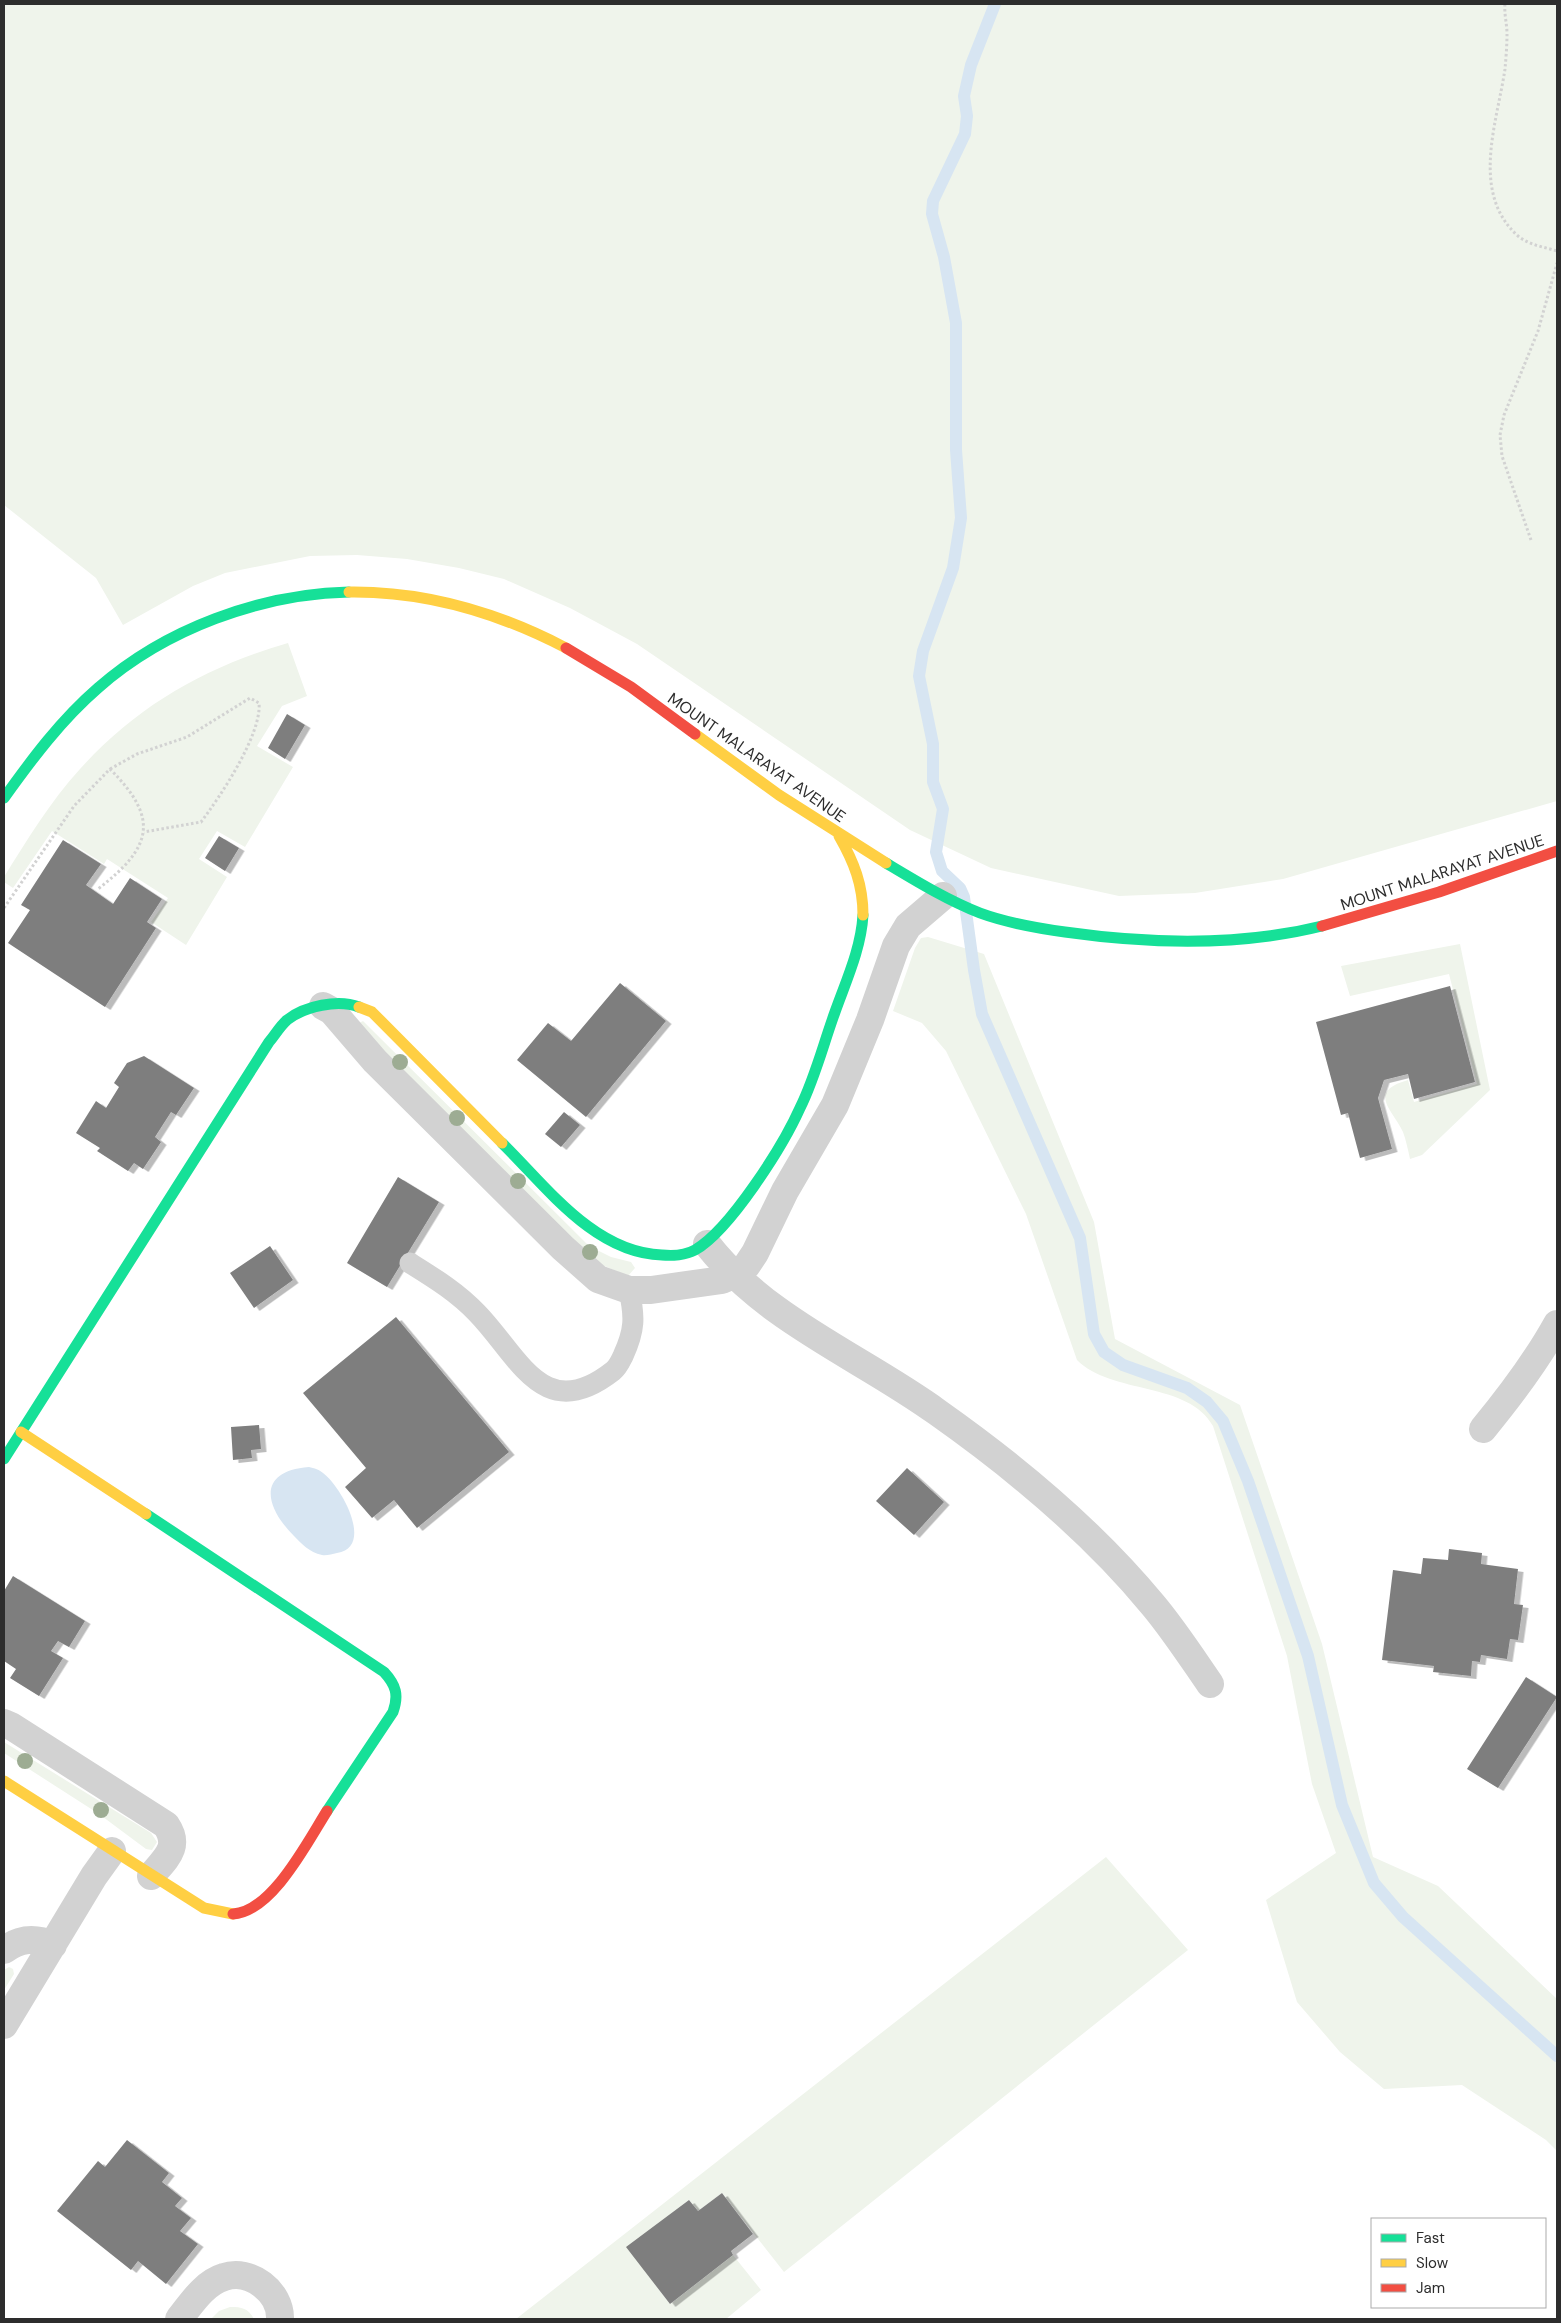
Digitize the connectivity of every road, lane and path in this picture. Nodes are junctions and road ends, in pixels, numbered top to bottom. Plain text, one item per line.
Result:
1 (1505, 4) edge
2 (1557, 251) edge
3 (1557, 263) edge
4 (1531, 540) dead end
5 (110, 769) junction
6 (4, 798) edge
7 (144, 832) junction
8 (839, 836) junction
9 (1557, 852) edge
10 (98, 889) dead end
11 (946, 898) junction
12 (4, 908) edge
13 (324, 1006) junction
14 (707, 1244) junction
15 (410, 1263) dead end
16 (736, 1274) junction
17 (629, 1290) junction
18 (1557, 1324) edge
19 (1483, 1429) dead end
20 (21, 1432) junction
21 (4, 1459) edge
22 (1210, 1684) dead end
23 (4, 1723) edge
24 (4, 1781) edge
25 (112, 1851) junction
26 (151, 1876) junction
27 (53, 1945) junction
28 (4, 1950) edge
29 (4, 2026) edge
30 (180, 2319) edge
31 (280, 2319) edge

1 - 2 path
3 - 4 path
5 - 7 path
5 - 7 path
5 - 12 path
6 - 8 street, MOUNT MALARAYAT AVENUE
7 - 10 path
8 - 11 street, MOUNT MALARAYAT AVENUE
8 - 14 street
9 - 11 street, MOUNT MALARAYAT AVENUE
11 - 16 street
13 - 14 street
13 - 17 street
13 - 20 street
14 - 16 street
15 - 17 lane
16 - 17 street
16 - 22 street
18 - 19 street
20 - 21 street
20 - 26 street
23 - 26 street
24 - 25 street
25 - 26 street
25 - 27 street
27 - 28 street
27 - 29 street
30 - 31 street

